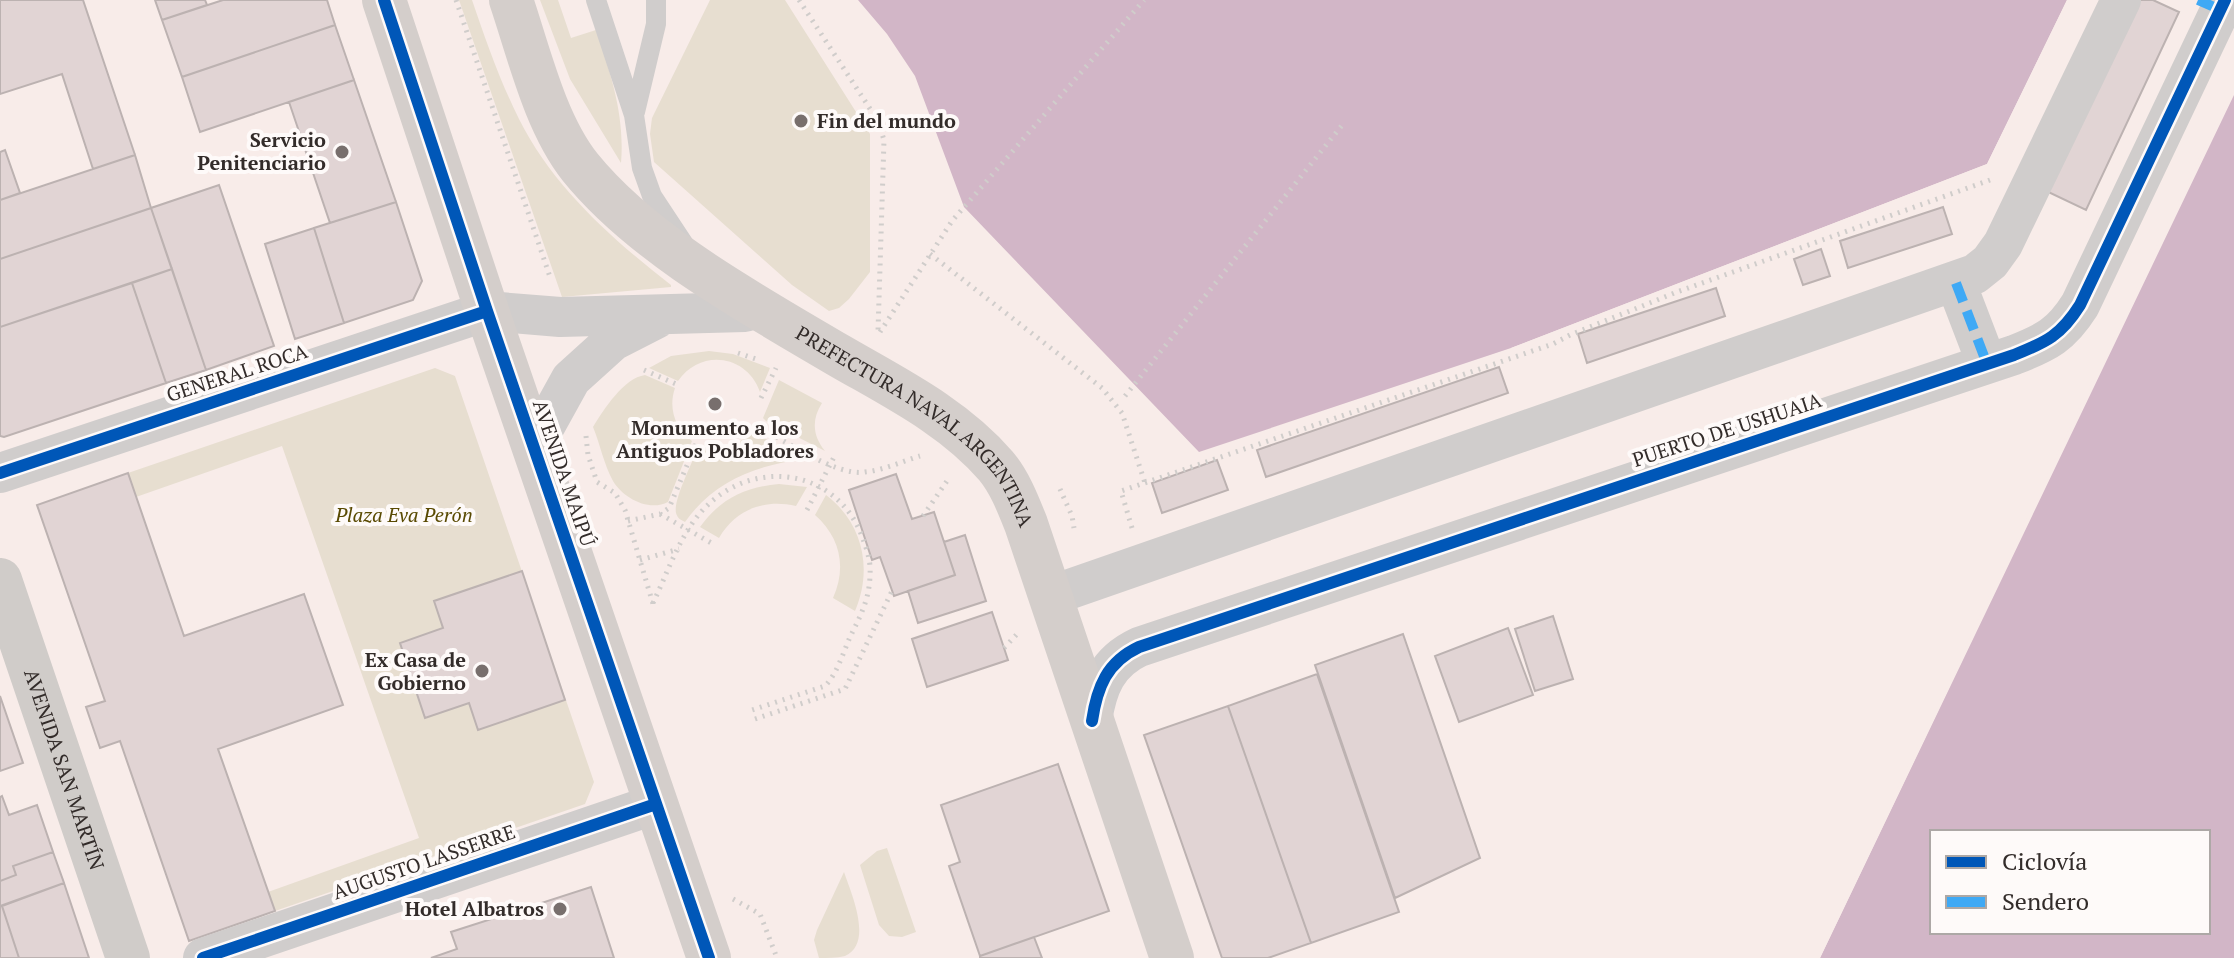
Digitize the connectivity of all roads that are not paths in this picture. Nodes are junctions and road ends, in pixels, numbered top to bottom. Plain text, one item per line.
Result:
1 (384, 0) edge
2 (511, 0) edge
3 (596, 0) edge
4 (656, 0) edge
5 (2121, 0) edge
6 (2215, 3) edge
7 (634, 115) junction
8 (700, 270) junction
9 (1956, 283) junction
10 (758, 308) junction
11 (487, 311) junction
12 (667, 315) junction
13 (1987, 364) junction
14 (534, 446) junction
15 (0, 473) edge
16 (0, 580) edge
17 (1036, 611) junction
18 (1092, 721) junction
19 (656, 804) junction
20 (128, 958) edge
21 (203, 958) edge
22 (709, 958) edge
23 (1172, 958) edge

1 - 11 main road, AVENIDA MAIPÚ
2 - 8 main road, PREFECTURA NAVAL ARGENTINA
3 - 7 lane
4 - 7 lane
5 - 9 street
6 - 13 street, PUERTO DE USHUAIA
7 - 8 lane
8 - 10 main road, PREFECTURA NAVAL ARGENTINA
9 - 13 street
9 - 17 street
10 - 12 street
10 - 17 main road, PREFECTURA NAVAL ARGENTINA
11 - 12 street
11 - 14 main road, AVENIDA MAIPÚ
11 - 15 street, GENERAL ROCA
12 - 14 street
13 - 18 street, PUERTO DE USHUAIA
14 - 19 main road, AVENIDA MAIPÚ
16 - 20 main road, AVENIDA SAN MARTÍN
17 - 18 main road, PREFECTURA NAVAL ARGENTINA
18 - 23 main road, PREFECTURA NAVAL ARGENTINA
19 - 21 street, AUGUSTO LASSERRE
19 - 22 main road, AVENIDA MAIPÚ

